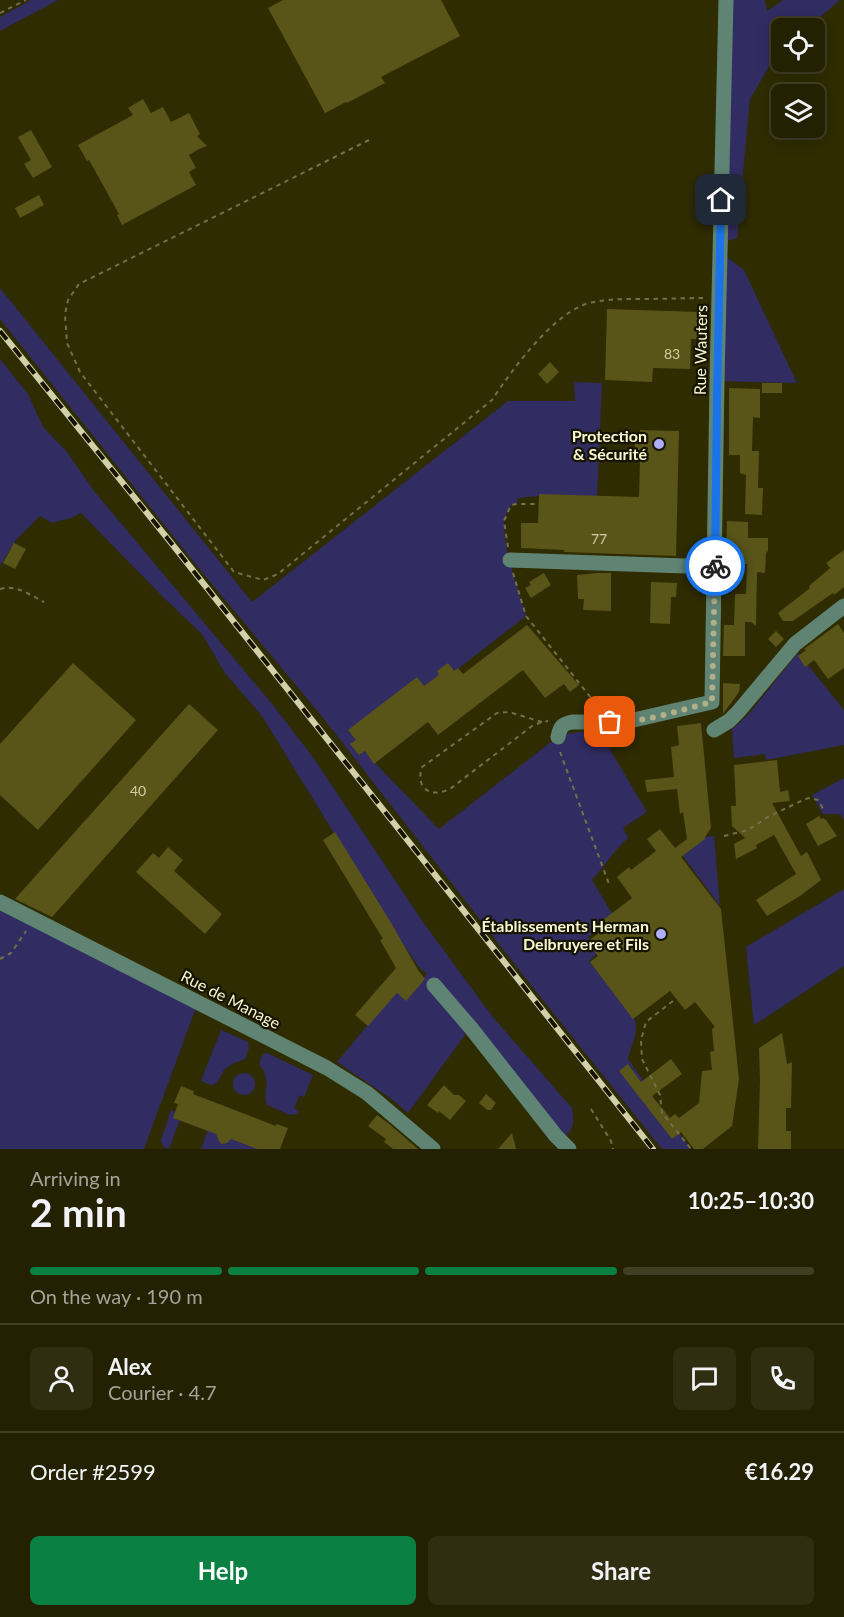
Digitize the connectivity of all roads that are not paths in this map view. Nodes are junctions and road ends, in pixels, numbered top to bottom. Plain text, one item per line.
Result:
1 (726, 0) edge
2 (510, 560) road end
3 (715, 567) junction
4 (844, 606) edge
5 (714, 729) dead end
6 (558, 737) road end
7 (0, 902) edge
8 (434, 985) dead end
9 (433, 1149) edge
10 (569, 1149) edge

1 - 3 street, Rue Wauters
2 - 3 street
3 - 6 street, Rue Wauters
4 - 5 street
7 - 9 street, Rue de Manage
8 - 10 street

